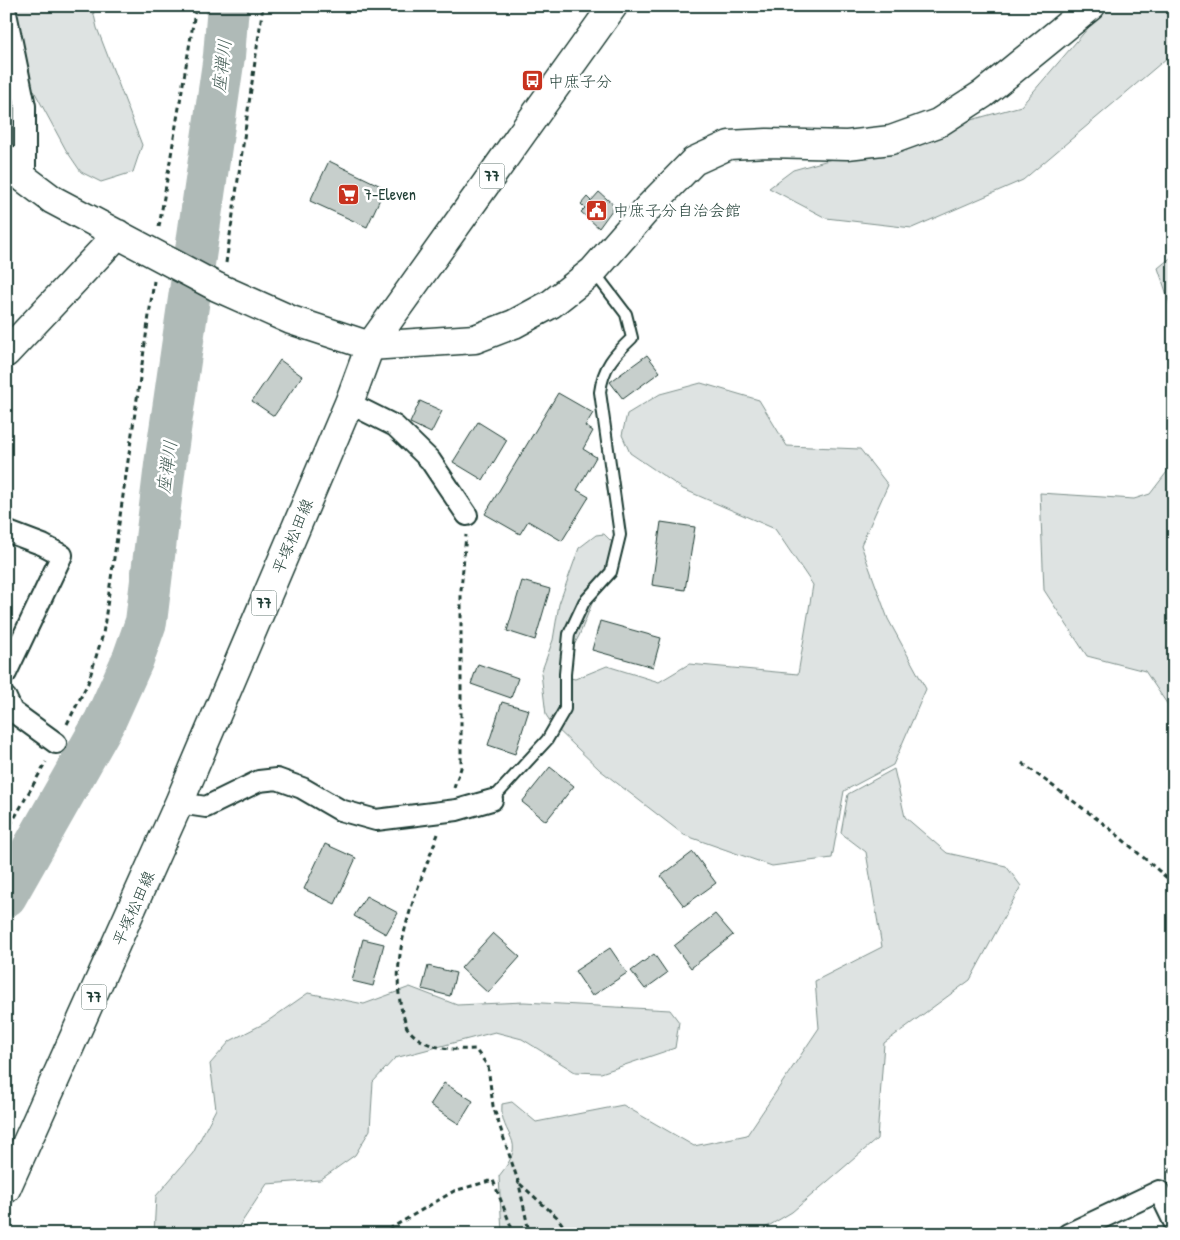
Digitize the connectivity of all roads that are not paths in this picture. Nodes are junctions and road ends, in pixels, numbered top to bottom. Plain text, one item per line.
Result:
1 (613, 6) edge
2 (1091, 6) edge
3 (6, 13) edge
4 (6, 159) edge
5 (25, 179) junction
6 (118, 234) junction
7 (593, 271) junction
8 (370, 346) junction
9 (6, 352) edge
10 (349, 403) junction
11 (467, 515) road end
12 (6, 531) edge
13 (6, 673) edge
14 (6, 698) edge
15 (56, 744) road end
16 (492, 800) joint
17 (179, 803) junction
18 (6, 1189) edge
19 (1174, 1222) edge
20 (1068, 1234) edge

1 - 8 street, 平塚松田線 / 77
2 - 7 street
3 - 5 street
4 - 5 street
5 - 6 street
6 - 8 street
6 - 9 street
7 - 8 street
7 - 16 lane
8 - 10 street, 平塚松田線 / 77
10 - 11 street
10 - 17 street, 平塚松田線 / 77
12 - 13 street
14 - 15 street
16 - 17 street
17 - 18 street, 平塚松田線 / 77
19 - 20 street

